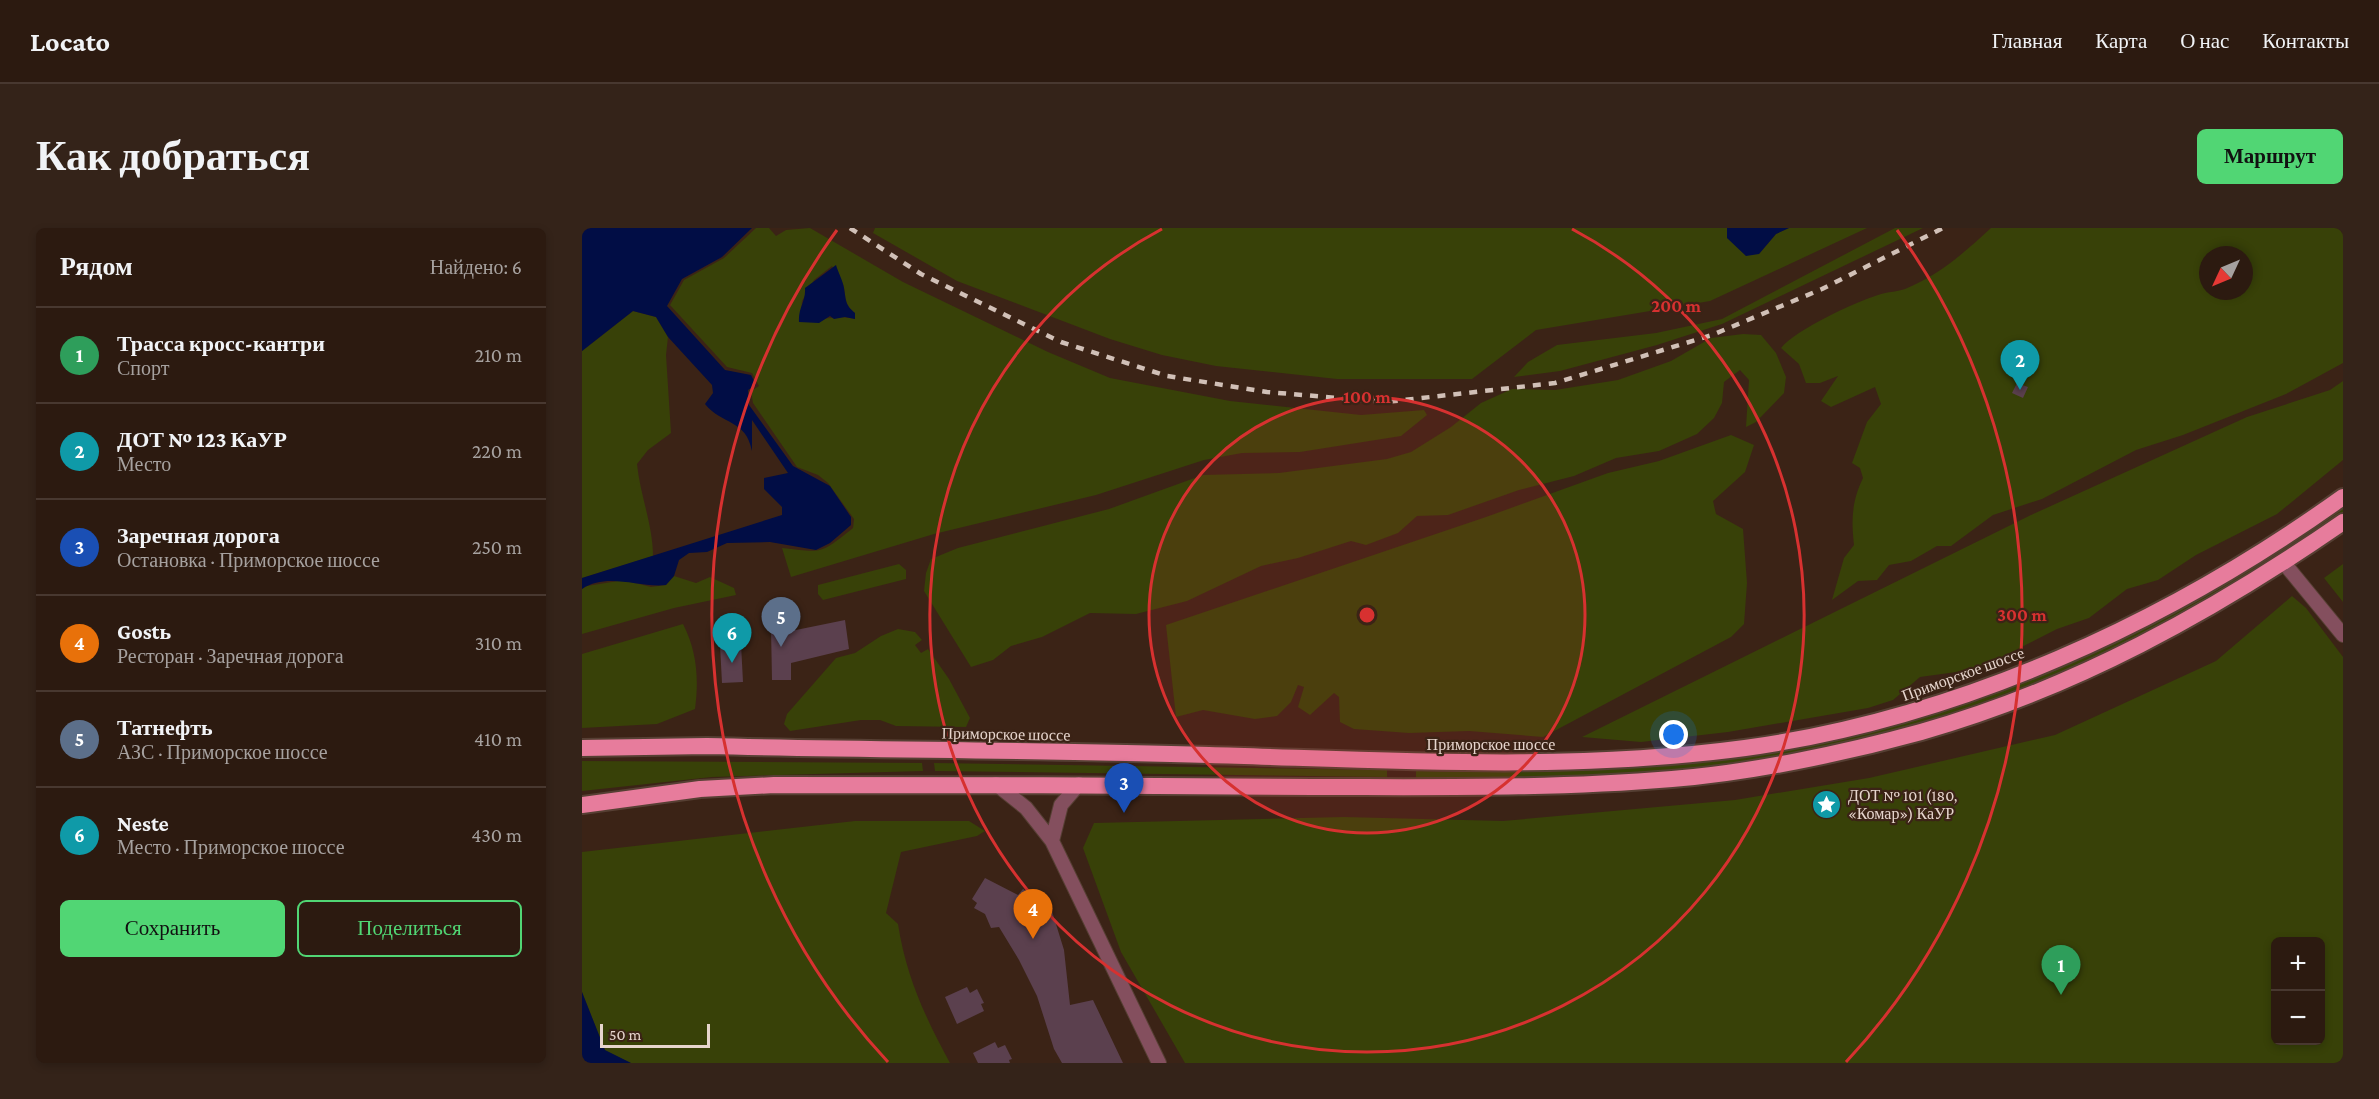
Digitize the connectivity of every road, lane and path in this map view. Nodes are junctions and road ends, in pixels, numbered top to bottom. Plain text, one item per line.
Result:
1 (2343, 497) edge
2 (2343, 522) edge
3 (2284, 563) junction
4 (2343, 635) edge
5 (582, 748) edge
6 (1402, 761) junction
7 (996, 784) junction
8 (1079, 784) junction
9 (1402, 787) junction
10 (582, 806) edge
11 (1052, 841) junction
12 (1159, 1063) edge

1 - 6 highway, Приморское шоссе
2 - 3 highway
3 - 4 street
3 - 9 highway
5 - 6 highway, Приморское шоссе
6 - 9 highway
7 - 8 highway
7 - 10 highway
7 - 11 street
8 - 9 highway
8 - 11 street
11 - 12 street

